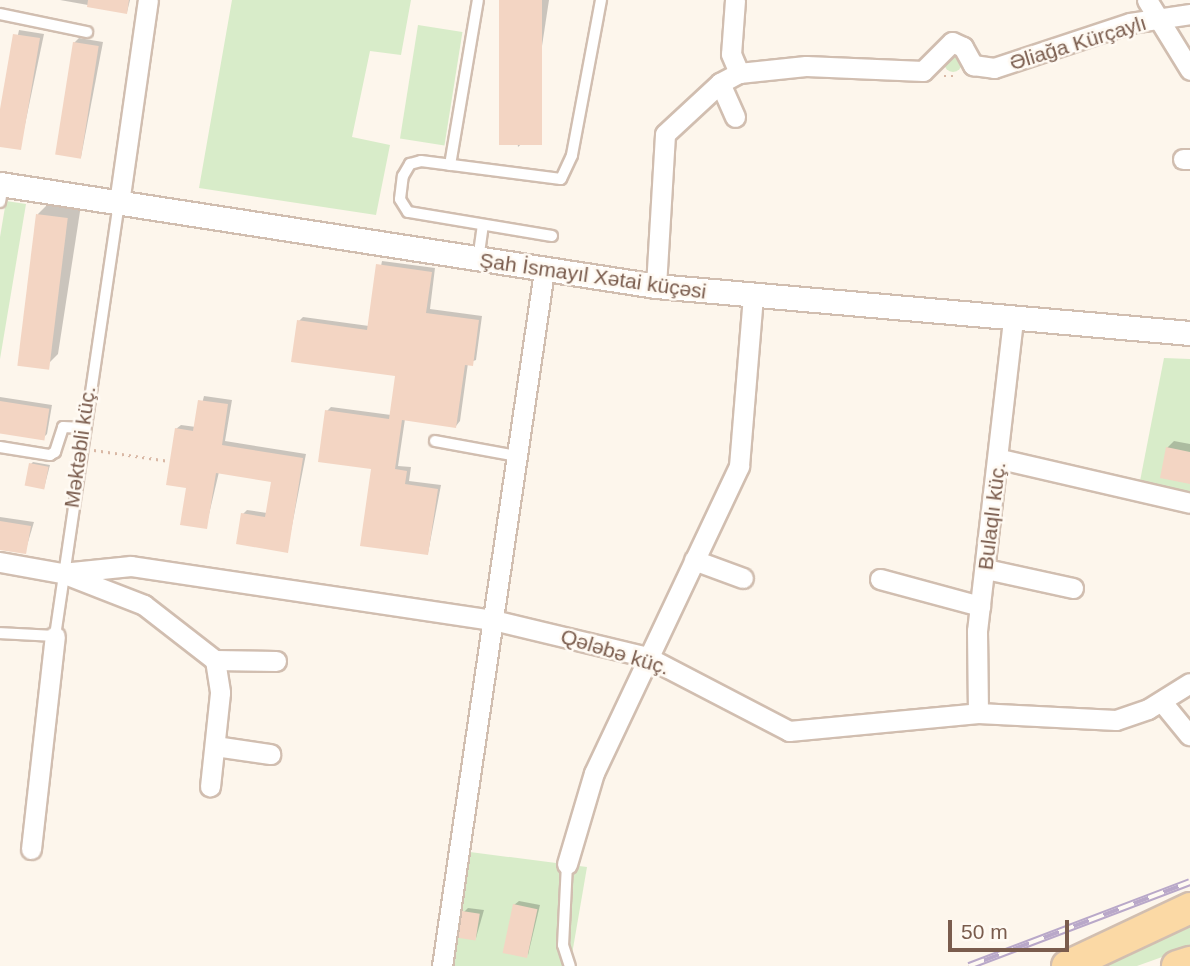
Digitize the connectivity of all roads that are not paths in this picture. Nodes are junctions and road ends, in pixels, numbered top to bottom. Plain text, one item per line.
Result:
1 (148, 0) edge
2 (478, 0) edge
3 (601, 0) edge
4 (735, 0) edge
5 (1147, 0) edge
6 (0, 14) edge
7 (1190, 14) edge
8 (1159, 18) junction
9 (88, 32) dead end
10 (1190, 70) edge
11 (739, 73) junction
12 (720, 83) junction
13 (734, 117) dead end
14 (450, 165) junction
15 (1, 190) edge
16 (119, 203) junction
17 (483, 226) junction
18 (552, 236) dead end
19 (478, 260) junction
20 (544, 271) junction
21 (656, 286) junction
22 (753, 297) junction
23 (1013, 319) junction
24 (1190, 333) edge
25 (83, 428) junction
26 (435, 441) dead end
27 (0, 447) edge
28 (517, 456) junction
29 (1000, 458) junction
30 (1190, 503) edge
31 (694, 559) junction
32 (0, 562) edge
33 (986, 569) junction
34 (62, 573) junction
35 (743, 578) dead end
36 (880, 579) dead end
37 (1073, 588) dead end
38 (980, 606) junction
39 (493, 620) junction
40 (0, 633) edge
41 (55, 636) junction
42 (647, 657) junction
43 (215, 660) junction
44 (276, 661) dead end
45 (1190, 683) edge
46 (1161, 702) junction
47 (978, 713) junction
48 (1189, 735) edge
49 (215, 746) junction
50 (270, 754) dead end
51 (210, 786) dead end
52 (31, 849) dead end
53 (566, 864) joint
54 (1190, 908) edge
55 (1190, 916) edge
56 (1121, 940) junction
57 (442, 966) edge
58 (570, 966) edge
59 (1067, 966) edge

1 - 16 street
2 - 14 lane
3 - 14 lane
4 - 11 street
5 - 8 street
6 - 9 lane
7 - 8 street, Əliağa Kürçaylı
8 - 10 street
8 - 11 street, Əliağa Kürçaylı
11 - 12 street
12 - 13 street
12 - 21 street
14 - 17 lane
15 - 16 street, Şah İsmayıl Xətai küçəsi
16 - 19 street, Şah İsmayıl Xətai küçəsi
16 - 25 lane, Məktəbli küç.
17 - 18 lane
17 - 19 lane
19 - 20 street, Şah İsmayıl Xətai küçəsi
20 - 21 street, Şah İsmayıl Xətai küçəsi
20 - 28 street
21 - 22 street, Şah İsmayıl Xətai küçəsi
22 - 23 street, Şah İsmayıl Xətai küçəsi
22 - 31 street
23 - 24 street, Şah İsmayıl Xətai küçəsi
23 - 29 street, Bulaqlı küç.
25 - 27 lane
25 - 34 lane, Məktəbli küç.
26 - 28 lane
28 - 39 street
29 - 30 street
29 - 33 street, Bulaqlı küç.
31 - 35 street
31 - 42 street
32 - 34 street
33 - 37 street
33 - 38 street, Bulaqlı küç.
34 - 39 street, Qələbə küç.
34 - 41 lane, Məktəbli küç.
34 - 43 street
36 - 38 street
38 - 47 street, Bulaqlı küç.
39 - 42 street, Qələbə küç.
39 - 57 street
40 - 41 lane
41 - 52 street
42 - 47 street, Qələbə küç.
42 - 53 street
43 - 44 street
43 - 49 street
45 - 46 street, Qələbə küç.
46 - 47 street, Qələbə küç.
46 - 48 street
49 - 50 street
49 - 51 street
53 - 58 lane
54 - 56 main road
55 - 56 main road
56 - 59 main road

